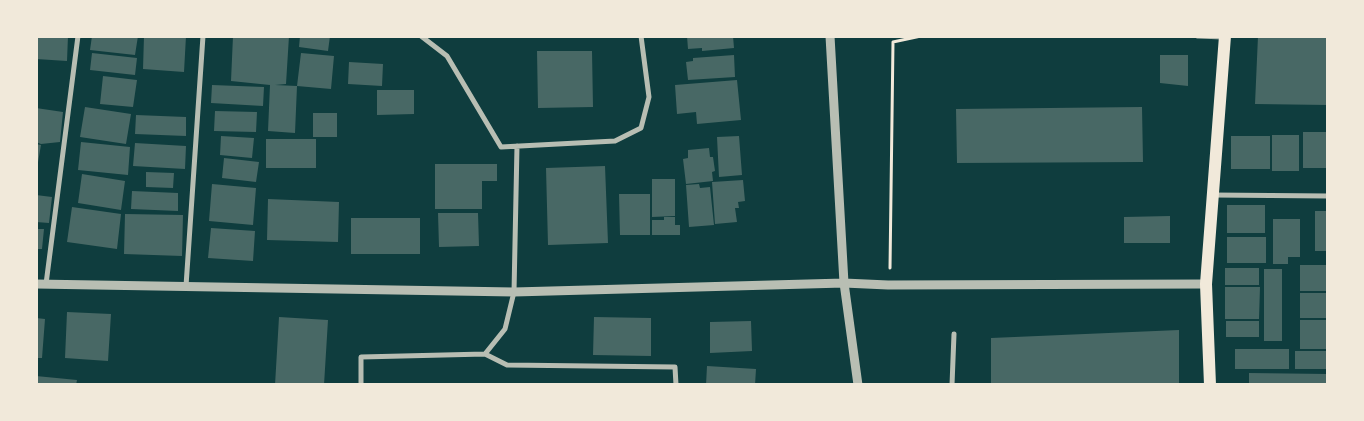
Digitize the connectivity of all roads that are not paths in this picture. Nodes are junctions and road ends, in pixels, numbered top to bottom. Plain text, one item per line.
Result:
1 (78, 36) edge
2 (203, 36) edge
3 (421, 36) edge
4 (641, 36) edge
5 (830, 36) edge
6 (1198, 36) edge
7 (1225, 37) edge
8 (517, 146) junction
9 (1213, 195) junction
10 (1328, 196) edge
11 (844, 283) junction
12 (41, 284) edge
13 (1206, 284) junction
14 (186, 286) junction
15 (514, 292) junction
16 (954, 334) dead end
17 (485, 354) junction
18 (361, 385) edge
19 (676, 385) edge
20 (858, 385) edge
21 (952, 385) edge
22 (1210, 385) edge

1 - 12 street
2 - 14 street
3 - 8 street
4 - 8 street
5 - 11 street
6 - 7 street
7 - 9 main road
8 - 15 street
9 - 10 street
9 - 13 main road
11 - 13 street
11 - 15 street
11 - 20 street
12 - 14 street
13 - 22 main road
14 - 15 street
15 - 17 street
16 - 21 street
17 - 18 street
17 - 19 street

